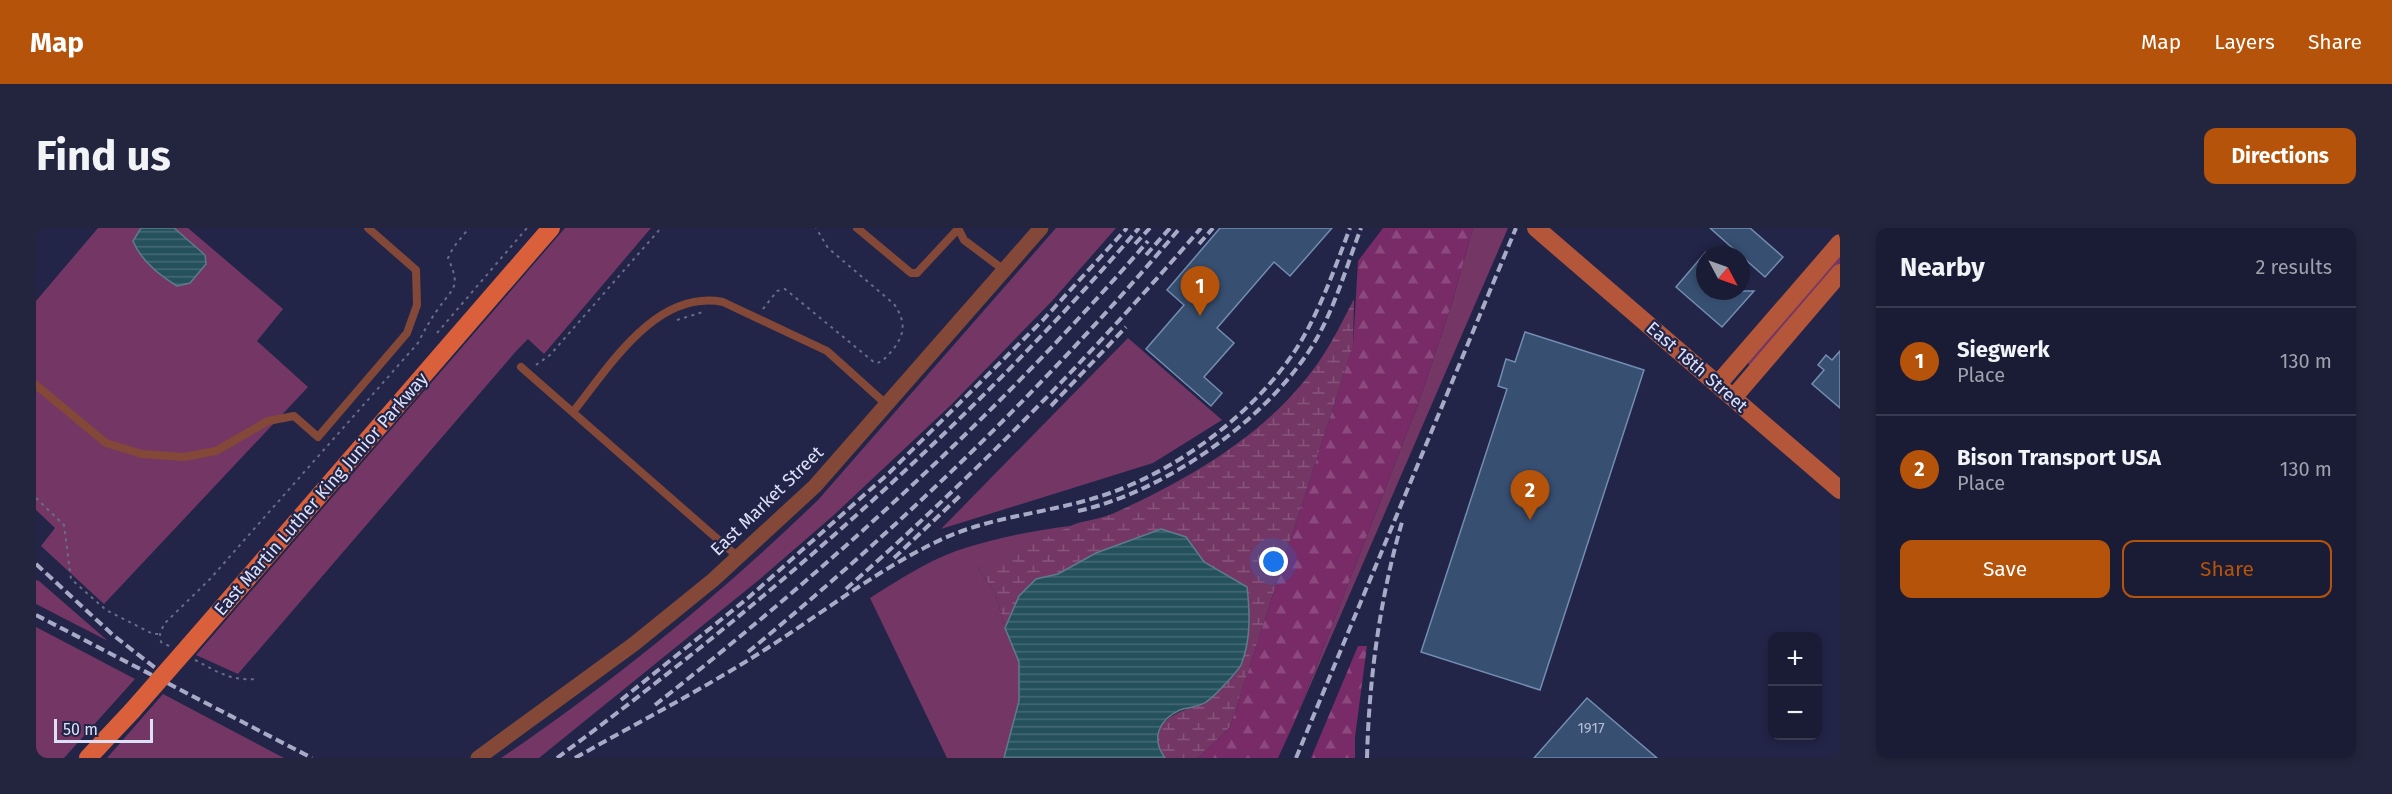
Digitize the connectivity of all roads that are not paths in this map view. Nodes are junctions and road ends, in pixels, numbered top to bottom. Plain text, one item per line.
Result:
1 (368, 228) edge
2 (551, 228) edge
3 (857, 228) edge
4 (958, 228) edge
5 (1041, 228) edge
6 (1536, 228) edge
7 (1840, 243) edge
8 (1004, 270) junction
9 (1840, 273) edge
10 (524, 369) road end
11 (1718, 384) junction
12 (36, 385) edge
13 (1733, 398) junction
14 (886, 404) junction
15 (573, 412) junction
16 (1840, 490) edge
17 (738, 557) junction
18 (88, 758) edge
19 (478, 758) edge

1 - 12 lane
2 - 18 main road, East Martin Luther King Junior Parkway, bridge
3 - 4 lane
4 - 8 lane
5 - 8 street, East Market Street
6 - 11 street, East 18th Street
7 - 11 street
8 - 14 street, East Market Street
9 - 13 street
10 - 15 lane
11 - 13 street, East 18th Street
13 - 16 street, East 18th Street
14 - 15 lane
14 - 17 street, East Market Street
15 - 17 lane
17 - 19 street, East Market Street

